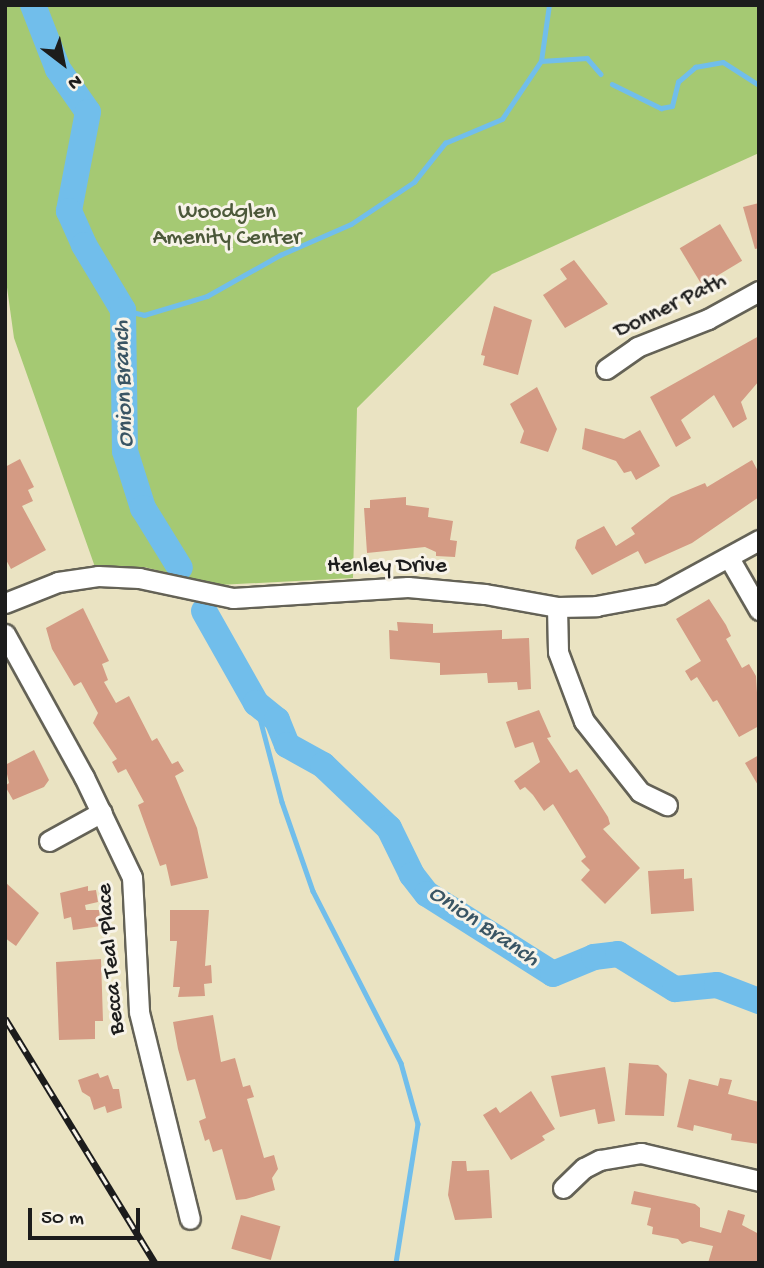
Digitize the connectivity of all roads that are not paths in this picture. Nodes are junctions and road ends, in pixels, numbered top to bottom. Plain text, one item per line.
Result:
1 (759, 291) edge
2 (606, 369) dead end
3 (759, 540) edge
4 (729, 558) junction
5 (5, 603) edge
6 (557, 607) junction
7 (759, 610) edge
8 (5, 634) edge
9 (667, 805) dead end
10 (102, 812) junction
11 (49, 841) dead end
12 (759, 1181) edge
13 (563, 1188) dead end
14 (190, 1219) dead end

1 - 2 street, Donner Path
3 - 4 street, Henley Drive
4 - 6 street, Henley Drive
4 - 7 street
5 - 6 street, Henley Drive
6 - 9 street
8 - 10 street, Becca Teal Place
10 - 11 street
10 - 14 street, Becca Teal Place
12 - 13 street

